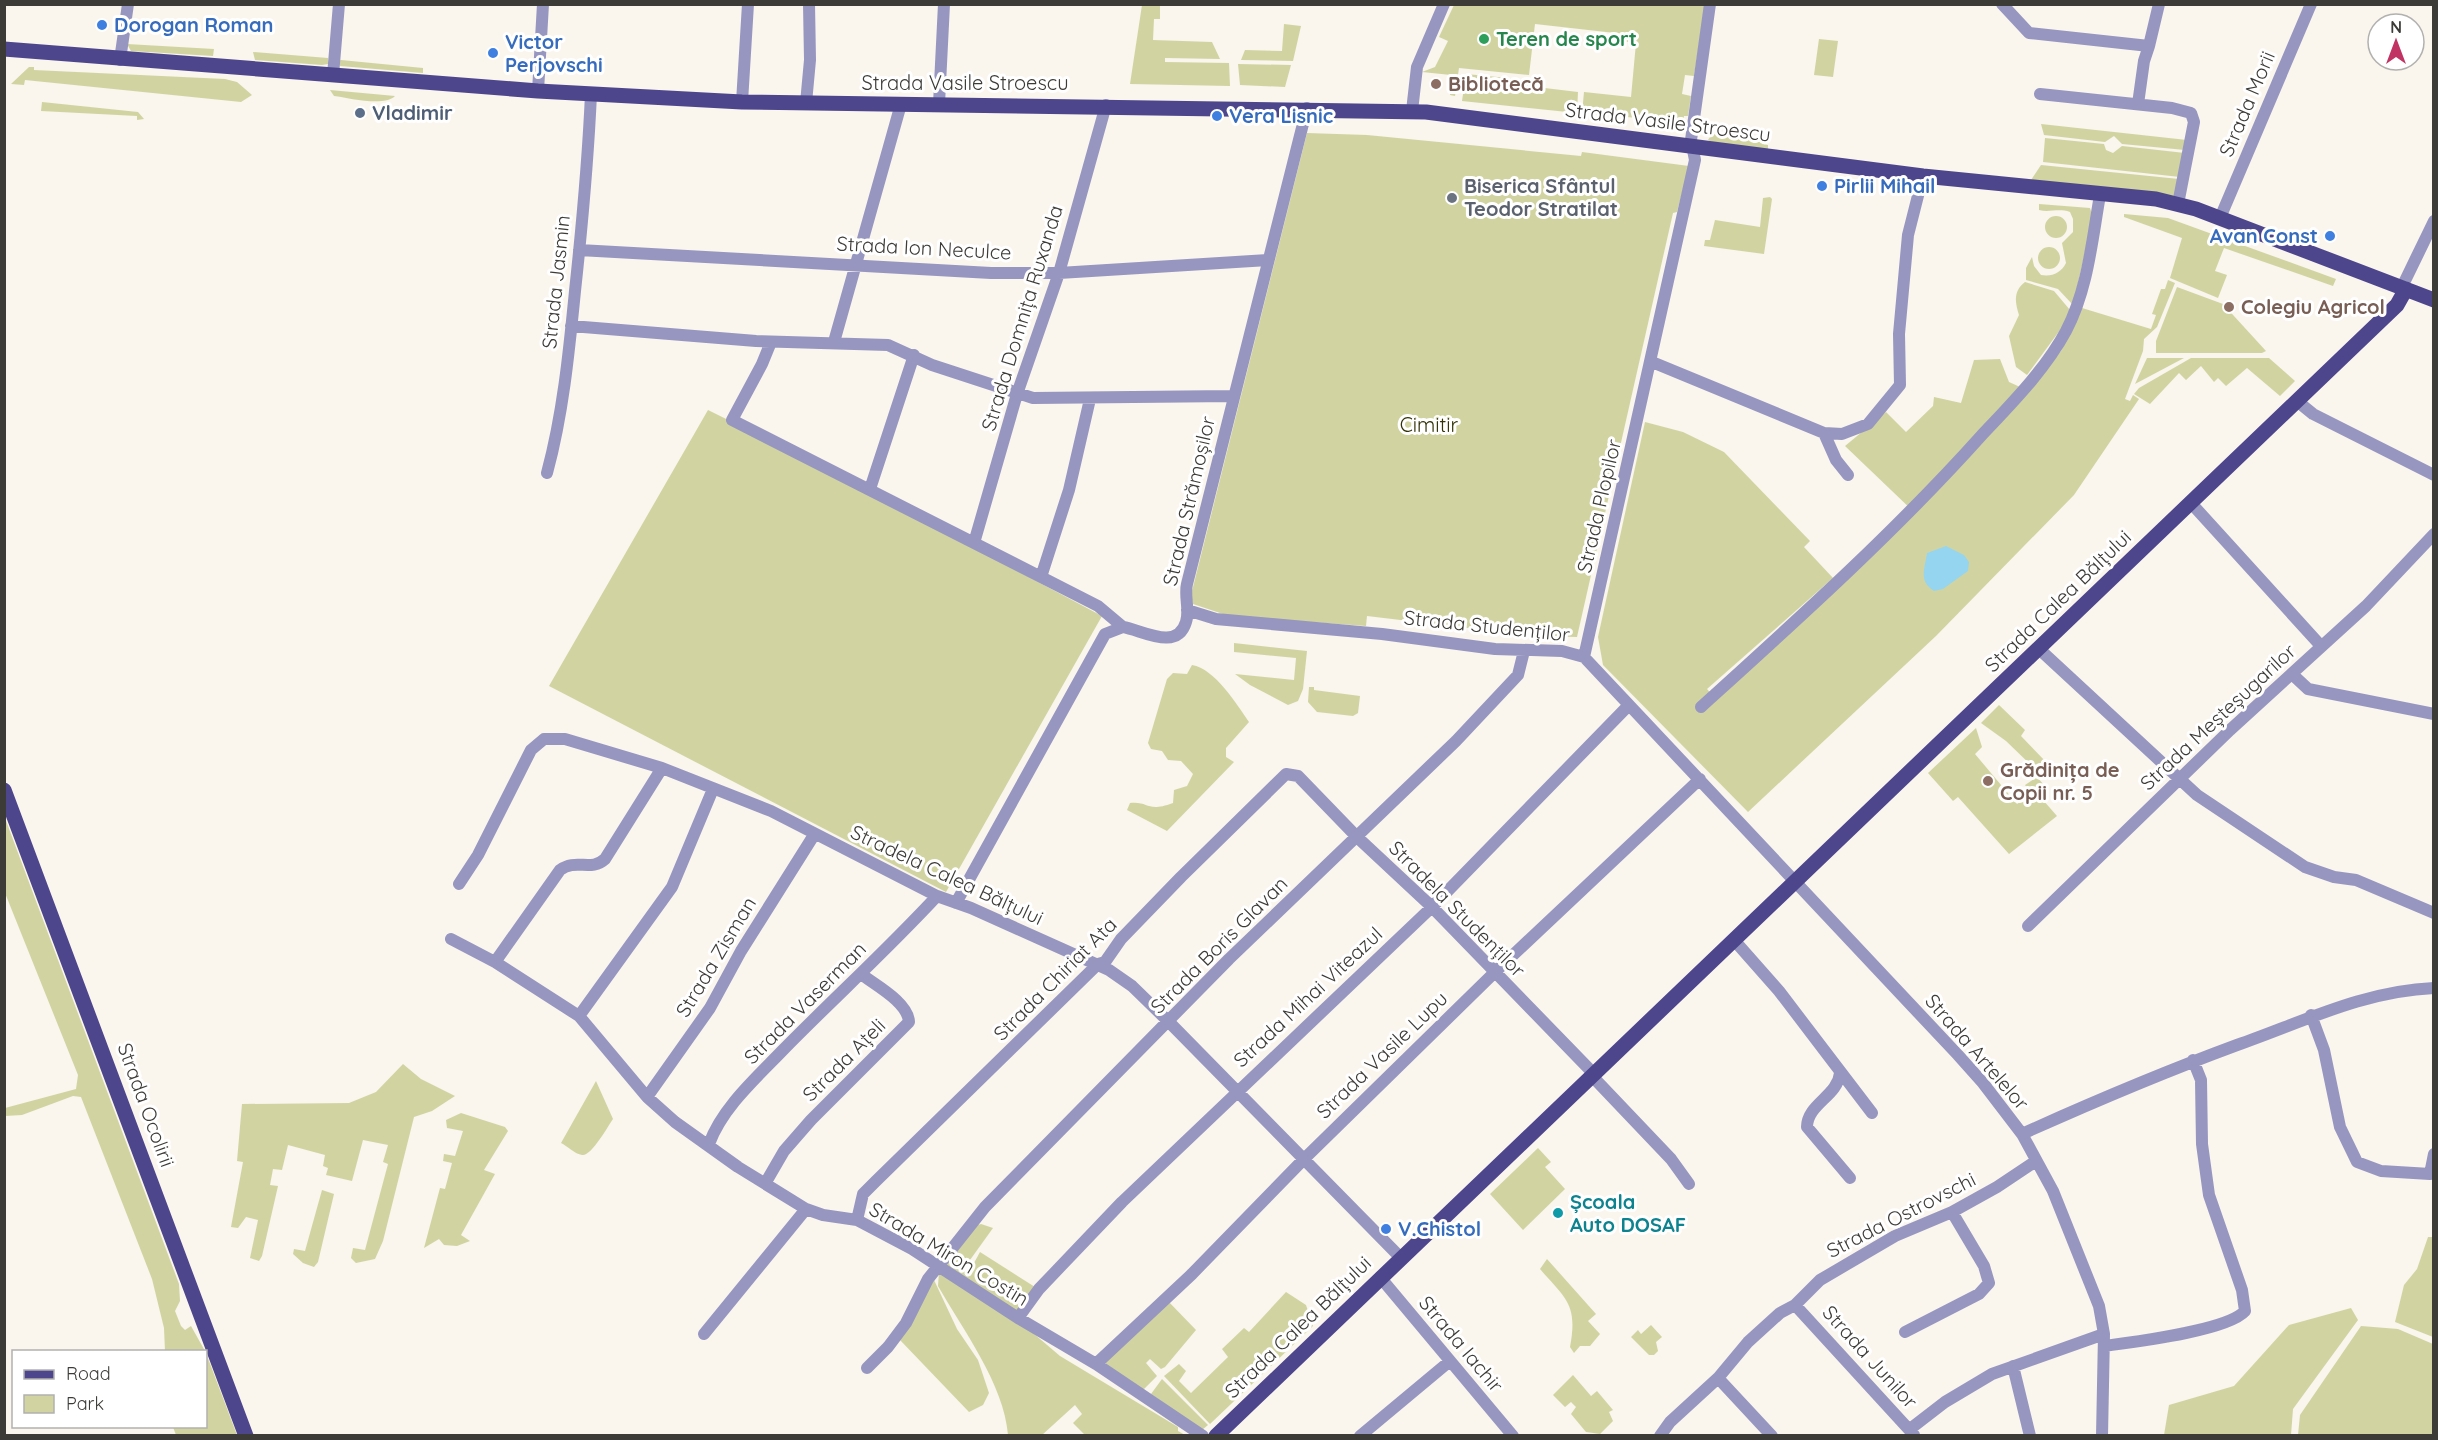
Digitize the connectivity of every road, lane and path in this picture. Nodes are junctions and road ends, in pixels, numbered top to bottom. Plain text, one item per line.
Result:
1 (128, 4) edge
2 (339, 4) edge
3 (543, 4) edge
4 (748, 4) edge
5 (809, 4) edge
6 (944, 4) edge
7 (1444, 4) edge
8 (1710, 4) edge
9 (2002, 4) edge
10 (2159, 4) edge
11 (2310, 4) edge
12 (2149, 46) junction
13 (4, 49) edge
14 (120, 60) junction
15 (333, 75) junction
16 (538, 91) junction
17 (591, 94) junction
18 (2040, 94) dead end
19 (742, 102) junction
20 (806, 103) junction
21 (901, 104) junction
22 (939, 104) junction
23 (2138, 104) junction
24 (1106, 105) junction
25 (1307, 108) junction
26 (1412, 111) junction
27 (1692, 147) junction
28 (1923, 176) junction
29 (2100, 195) junction
30 (2178, 204) junction
31 (2220, 218) junction
32 (2433, 221) edge
33 (579, 250) junction
34 (1268, 260) junction
35 (855, 264) junction
36 (1059, 273) junction
37 (2404, 288) junction
38 (2433, 300) edge
39 (572, 326) junction
40 (771, 342) junction
41 (834, 342) junction
42 (914, 355) junction
43 (1652, 362) junction
44 (1017, 394) junction
45 (1233, 396) junction
46 (1090, 399) junction
47 (2297, 401) junction
48 (1824, 433) junction
49 (547, 473) dead end
50 (1848, 475) dead end
51 (2433, 475) edge
52 (870, 489) junction
53 (2191, 503) junction
54 (2433, 534) edge
55 (974, 543) junction
56 (1041, 577) junction
57 (1187, 610) junction
58 (1124, 627) junction
59 (2321, 646) junction
60 (2038, 648) junction
61 (1524, 651) junction
62 (1584, 657) junction
63 (2293, 675) junction
64 (1628, 706) junction
65 (1701, 706) dead end
66 (2433, 714) edge
67 (662, 768) junction
68 (1292, 773) joint
69 (1700, 778) junction
70 (2178, 780) junction
71 (713, 789) junction
72 (4, 790) edge
73 (814, 835) junction
74 (1358, 837) junction
75 (1796, 880) junction
76 (459, 884) dead end
77 (937, 896) junction
78 (956, 903) junction
79 (1432, 907) junction
80 (2433, 913) edge
81 (2028, 926) dead end
82 (451, 939) dead end
83 (1734, 940) junction
84 (495, 962) junction
85 (1098, 964) junction
86 (1494, 973) junction
87 (861, 974) junction
88 (2433, 988) edge
89 (2312, 1015) junction
90 (579, 1016) junction
91 (1169, 1022) junction
92 (2193, 1060) junction
93 (1840, 1073) junction
94 (1593, 1075) junction
95 (1238, 1091) junction
96 (647, 1097) junction
97 (1872, 1113) dead end
98 (2022, 1134) junction
99 (709, 1144) junction
100 (2433, 1154) edge
101 (1304, 1159) junction
102 (2036, 1161) junction
103 (1850, 1178) dead end
104 (766, 1182) junction
105 (1689, 1184) dead end
106 (806, 1209) junction
107 (1952, 1212) junction
108 (857, 1220) junction
109 (1400, 1257) junction
110 (937, 1267) junction
111 (1380, 1277) junction
112 (1796, 1305) junction
113 (1018, 1318) junction
114 (1905, 1332) dead end
115 (704, 1334) dead end
116 (2103, 1340) junction
117 (1450, 1361) junction
118 (1096, 1364) junction
119 (2013, 1366) junction
120 (867, 1368) dead end
121 (1718, 1378) junction
122 (1912, 1432) edge
123 (1511, 1435) edge
124 (246, 1436) edge
125 (1203, 1436) edge
126 (1216, 1436) edge
127 (1360, 1436) edge
128 (1660, 1436) edge
129 (1772, 1436) edge
130 (2030, 1436) edge
131 (2102, 1436) edge

1 - 14 street
2 - 15 street
3 - 16 street
4 - 19 street
5 - 20 street
6 - 22 street
7 - 26 street
8 - 27 street, Strada Plopilor
9 - 12 street
10 - 12 street
11 - 31 street, Strada Morii
12 - 23 street
13 - 14 main road, Strada Vasile Stroescu
14 - 15 main road, Strada Vasile Stroescu
15 - 16 main road, Strada Vasile Stroescu
16 - 17 main road, Strada Vasile Stroescu
17 - 19 main road, Strada Vasile Stroescu
17 - 33 street, Strada Jasmin
18 - 23 street
19 - 20 main road, Strada Vasile Stroescu
20 - 21 main road, Strada Vasile Stroescu
21 - 22 main road, Strada Vasile Stroescu
21 - 35 street
22 - 24 main road, Strada Vasile Stroescu
23 - 30 street
24 - 25 main road, Strada Vasile Stroescu
24 - 36 street, Strada Domnița Ruxanda
25 - 26 main road, Strada Vasile Stroescu
25 - 34 street, Strada Strămoșilor
26 - 27 main road, Strada Vasile Stroescu
27 - 28 main road, Strada Vasile Stroescu
27 - 43 street, Strada Plopilor
28 - 29 main road, Strada Vasile Stroescu
28 - 48 street
29 - 30 main road, Strada Vasile Stroescu
29 - 65 street
30 - 31 main road, Strada Vasile Stroescu
31 - 37 main road, Strada Vasile Stroescu
32 - 37 street
33 - 35 street, Strada Ion Neculce
33 - 39 street, Strada Jasmin
34 - 36 street, Strada Ion Neculce
34 - 45 street, Strada Strămoșilor
35 - 36 street, Strada Ion Neculce
35 - 41 street
36 - 44 street, Strada Domnița Ruxanda
37 - 38 main road, Strada Vasile Stroescu
37 - 47 main road, Strada Calea Bălțului
39 - 40 street
39 - 49 street, Strada Jasmin
40 - 41 street
40 - 52 street
41 - 42 street
42 - 44 street
42 - 52 street
43 - 48 street
43 - 62 street, Strada Plopilor
44 - 46 street
44 - 55 street, Strada Domnița Ruxanda
45 - 46 street
45 - 57 street, Strada Strămoșilor
46 - 56 street
47 - 51 street
47 - 53 main road, Strada Calea Bălțului
48 - 50 street
52 - 55 street
53 - 59 street
53 - 60 main road, Strada Calea Bălțului
54 - 59 street, Strada Meșteșugarilor
55 - 56 street
56 - 58 street
57 - 58 street, Strada Strămoșilor
57 - 61 street, Strada Studenților
58 - 78 street
59 - 63 street, Strada Meșteșugarilor
60 - 70 street
60 - 75 main road, Strada Calea Bălțului
61 - 62 street, Strada Studenților
61 - 74 street, Strada Boris Glavan
62 - 64 street, Strada Studenților
63 - 66 street
63 - 70 street, Strada Meșteșugarilor
64 - 69 street, Strada Studenților
64 - 79 street, Strada Mihai Viteazul
67 - 71 street, Stradela Calea Bălțului
67 - 76 street, Stradela Calea Bălțului
67 - 84 street
68 - 74 street, Stradela Studenților
68 - 85 street, Strada Chiriat Ata
69 - 75 street, Strada Studenților
69 - 86 street, Strada Vasile Lupu
70 - 80 street
70 - 81 street, Strada Meșteșugarilor
71 - 73 street, Stradela Calea Bălțului
71 - 90 street
72 - 124 main road, Strada Ocolirii
73 - 77 street, Stradela Calea Bălțului
73 - 96 street, Strada Zisman
74 - 79 street, Stradela Studenților
74 - 91 street, Strada Boris Glavan
75 - 83 main road, Strada Calea Bălțului
75 - 98 street, Strada Artelelor
77 - 78 street, Stradela Calea Bălțului
77 - 87 street, Strada Vaserman
78 - 85 street, Stradela Calea Bălțului
79 - 86 street, Stradela Studenților
79 - 95 street, Strada Mihai Viteazul
82 - 84 street, Strada Miron Costin
83 - 93 street
83 - 94 main road, Strada Calea Bălțului
84 - 90 street, Strada Miron Costin
85 - 91 street, Stradela Calea Bălțului
85 - 108 street, Strada Chiriat Ata
86 - 94 street, Stradela Studenților
86 - 101 street, Strada Vasile Lupu
87 - 99 street, Strada Vaserman
87 - 104 street, Strada Ațeli
88 - 89 street
89 - 92 street
89 - 100 street
90 - 96 street, Strada Miron Costin
91 - 95 street, Stradela Calea Bălțului
91 - 110 street, Strada Boris Glavan
92 - 98 street
92 - 116 street
93 - 97 street
93 - 103 street
94 - 105 street
94 - 109 main road, Strada Calea Bălțului
95 - 101 street, Stradela Calea Bălțului
95 - 113 street, Strada Mihai Viteazul
96 - 99 street, Strada Miron Costin
98 - 102 street, Strada Artelelor
99 - 104 street, Strada Miron Costin
101 - 109 street, Stradela Calea Bălțului
101 - 118 street, Strada Vasile Lupu
102 - 107 street, Strada Ostrovschi
102 - 116 street, Strada Artelelor
104 - 106 street, Strada Miron Costin
106 - 108 street, Strada Miron Costin
106 - 115 street
107 - 112 street, Strada Ostrovschi
107 - 114 street
108 - 110 street, Strada Miron Costin
109 - 111 main road, Strada Calea Bălțului
110 - 113 street, Strada Miron Costin
110 - 120 street, Strada Boris Glavan
111 - 117 street, Strada Iachir
111 - 126 main road, Strada Calea Bălțului
112 - 121 street, Strada Ostrovschi
112 - 122 street, Strada Junilor
113 - 118 street, Strada Miron Costin
116 - 119 street
116 - 131 street, Strada Artelelor
117 - 123 street, Strada Iachir
117 - 127 street
118 - 125 street, Strada Miron Costin
119 - 122 street
119 - 130 street
121 - 128 street, Strada Ostrovschi
121 - 129 street

